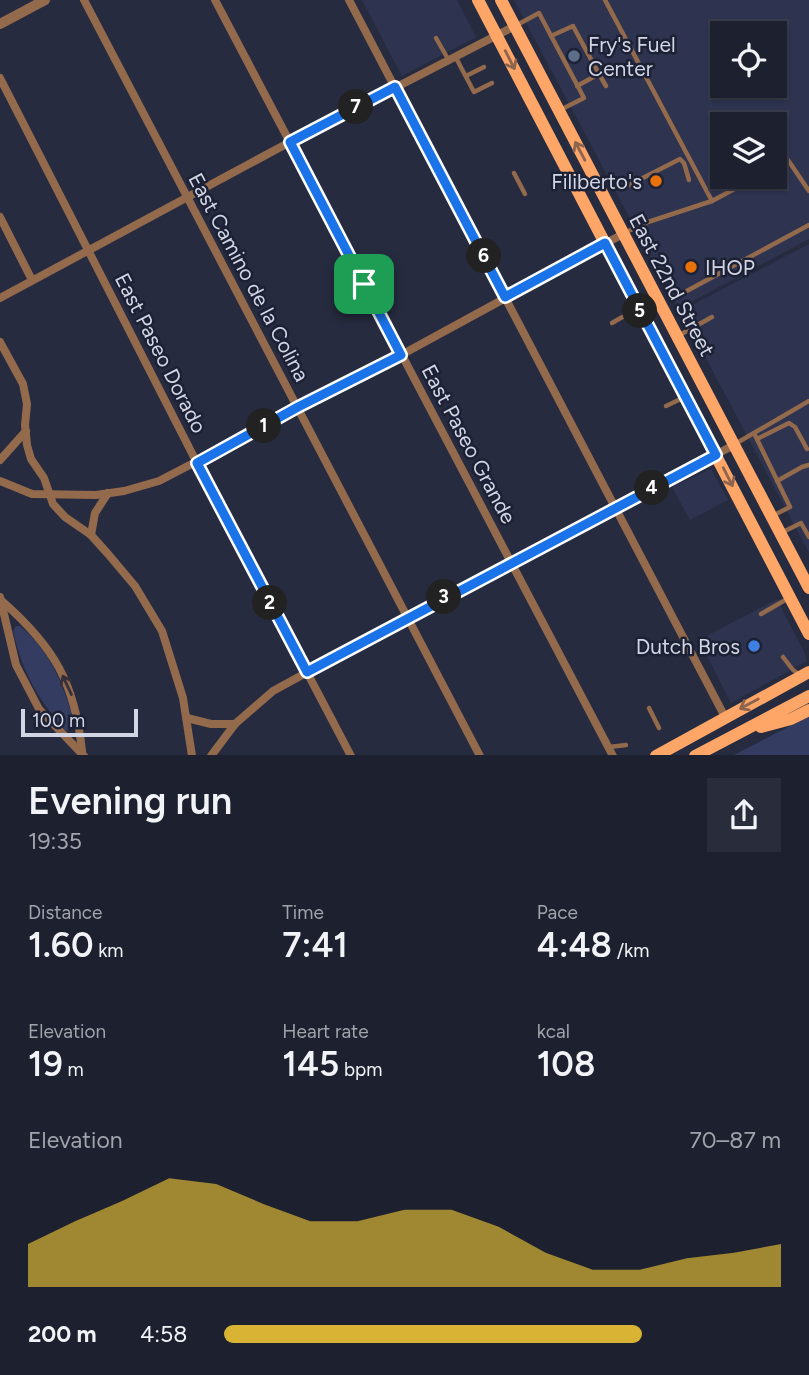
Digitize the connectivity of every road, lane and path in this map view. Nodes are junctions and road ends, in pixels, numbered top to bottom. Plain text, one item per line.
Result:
1 (45, 0) edge
2 (84, 0) edge
3 (215, 0) edge
4 (349, 0) edge
5 (478, 0) edge
6 (501, 0) edge
7 (605, 0) edge
8 (0, 24) edge
9 (515, 26) junction
10 (497, 35) junction
11 (551, 36) junction
12 (436, 38) dead end
13 (451, 57) junction
14 (484, 67) dead end
15 (599, 74) junction
16 (466, 76) junction
17 (0, 78) edge
18 (492, 83) dead end
19 (577, 86) junction
20 (606, 86) dead end
21 (395, 87) junction
22 (559, 111) junction
23 (290, 142) junction
24 (787, 161) edge
25 (514, 173) dead end
26 (690, 180) dead end
27 (629, 185) dead end
28 (734, 189) edge
29 (809, 191) edge
30 (525, 194) dead end
31 (187, 198) junction
32 (712, 201) junction
33 (0, 216) edge
34 (809, 225) edge
35 (623, 233) junction
36 (605, 243) junction
37 (89, 250) junction
38 (32, 280) junction
39 (683, 293) dead end
40 (505, 297) junction
41 (0, 298) edge
42 (639, 308) junction
43 (712, 317) dead end
44 (612, 323) dead end
45 (677, 336) junction
46 (0, 342) edge
47 (401, 355) junction
48 (686, 396) junction
49 (809, 401) edge
50 (666, 406) dead end
51 (298, 407) junction
52 (26, 431) junction
53 (754, 433) junction
54 (757, 439) junction
55 (734, 445) junction
56 (807, 449) dead end
57 (716, 455) junction
58 (0, 460) edge
59 (197, 463) junction
60 (809, 466) edge
61 (0, 481) edge
62 (777, 481) junction
63 (108, 493) junction
64 (50, 494) junction
65 (615, 508) junction
66 (772, 516) junction
67 (781, 533) junction
68 (808, 534) edge
69 (91, 535) junction
70 (511, 561) junction
71 (805, 571) edge
72 (809, 588) edge
73 (790, 598) junction
74 (1, 600) edge
75 (761, 614) dead end
76 (408, 617) junction
77 (809, 634) edge
78 (783, 657) dead end
79 (307, 672) junction
80 (805, 674) edge
81 (809, 696) edge
82 (649, 708) dead end
83 (809, 710) edge
84 (725, 717) junction
85 (187, 718) junction
86 (235, 724) junction
87 (659, 728) dead end
88 (740, 732) junction
89 (626, 745) dead end
90 (721, 749) edge
91 (611, 752) edge
92 (83, 753) edge
93 (192, 755) edge
94 (211, 755) edge
95 (351, 755) edge
96 (480, 755) edge
97 (656, 755) edge
98 (695, 755) edge

1 - 8 street
2 - 31 street, East Camino de la Colina
3 - 23 street, East Paseo Grande
4 - 21 street
5 - 10 main road, East 22nd Street
6 - 9 main road, East 22nd Street
7 - 32 lane
9 - 10 street
9 - 11 lane
9 - 22 main road, East 22nd Street
10 - 13 street
10 -> 36 main road, East 22nd Street
11 - 15 lane
11 - 19 lane
12 - 13 lane
13 - 16 lane
13 - 21 street
14 - 16 lane
15 - 19 lane
15 - 20 lane
16 - 18 lane
17 - 37 street, East Paseo Dorado
19 - 22 lane
21 - 23 street
21 - 40 street
35 -> 22 main road, East 22nd Street
23 - 31 street
23 - 47 street, East Paseo Grande
24 - 29 lane
25 - 30 lane
26 - 27 lane
28 - 32 lane
31 - 37 street
31 - 51 street, East Camino de la Colina
32 - 35 lane
33 - 38 street
34 - 39 lane
35 - 36 street
35 - 45 main road, East 22nd Street
36 - 40 street
36 - 42 main road, East 22nd Street
37 - 38 street
37 - 59 street, East Paseo Dorado
38 - 41 street
40 - 47 street
40 - 65 street
42 - 44 lane
42 - 48 main road, East 22nd Street
43 - 45 lane
45 - 55 main road, East 22nd Street
46 - 52 street
47 - 51 street
47 - 70 street, East Paseo Grande
48 - 50 lane
48 - 57 main road, East 22nd Street
49 - 53 lane
51 - 59 street
51 - 76 street, East Camino de la Colina
52 - 58 street
52 - 64 street
53 - 54 lane
53 - 55 lane
54 - 56 lane
54 - 62 lane
55 - 57 street
55 - 66 main road, East 22nd Street
57 - 65 street
57 -> 73 main road, East 22nd Street
59 - 63 street
59 - 79 street, East Paseo Dorado
60 - 62 lane
61 - 64 street
62 - 66 lane
63 - 64 street
63 - 69 street
64 - 69 street
65 - 70 street
65 - 84 street
66 - 67 main road, East 22nd Street
67 - 68 lane
67 - 71 main road, East 22nd Street
69 - 85 street
70 - 76 street
70 - 91 street, East Paseo Grande
71 - 72 main road, East 22nd Street
73 - 75 lane
73 - 77 main road, East 22nd Street
74 - 92 street
92 -> 74 street
76 - 79 street
76 - 96 street, East Camino de la Colina
78 - 80 lane
79 - 86 street
79 - 95 street, East Paseo Dorado
80 -> 84 main road
81 - 88 main road
82 - 87 lane
83 - 88 main road
84 - 97 main road
85 - 86 street
85 - 93 street
86 - 94 street
88 - 90 main road
89 - 91 lane
90 - 98 main road

